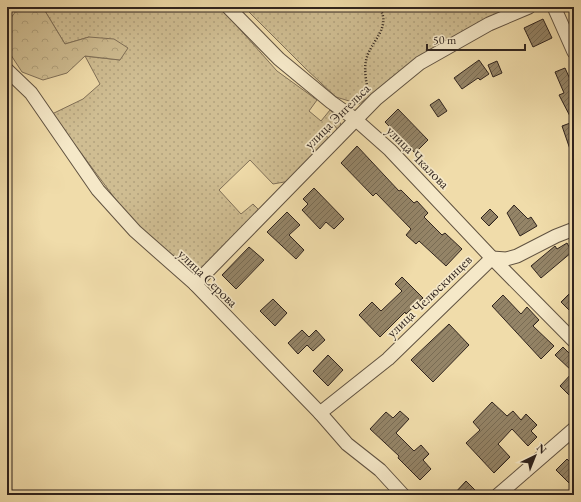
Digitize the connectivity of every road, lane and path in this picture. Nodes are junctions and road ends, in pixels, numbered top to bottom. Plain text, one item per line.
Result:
1 (228, 7) edge
2 (380, 7) edge
3 (529, 7) edge
4 (554, 7) edge
5 (574, 52) edge
6 (7, 70) edge
7 (371, 104) junction
8 (356, 119) junction
9 (574, 229) edge
10 (492, 258) junction
11 (194, 284) junction
12 (574, 341) edge
13 (320, 413) junction
14 (574, 429) edge
15 (403, 495) edge
16 (498, 495) edge

1 - 8 street, улица Чкалова
2 - 7 path
3 - 7 street, улица Энгельса
4 - 5 street
6 - 11 street, улица Серова
7 - 8 street, улица Энгельса
8 - 10 street, улица Чкалова
8 - 11 street, улица Энгельса
9 - 10 street, улица Челюскинцев
10 - 12 street, улица Чкалова
10 - 13 street, улица Челюскинцев
11 - 13 street, улица Серова
13 - 15 street, улица Серова
14 - 16 street

